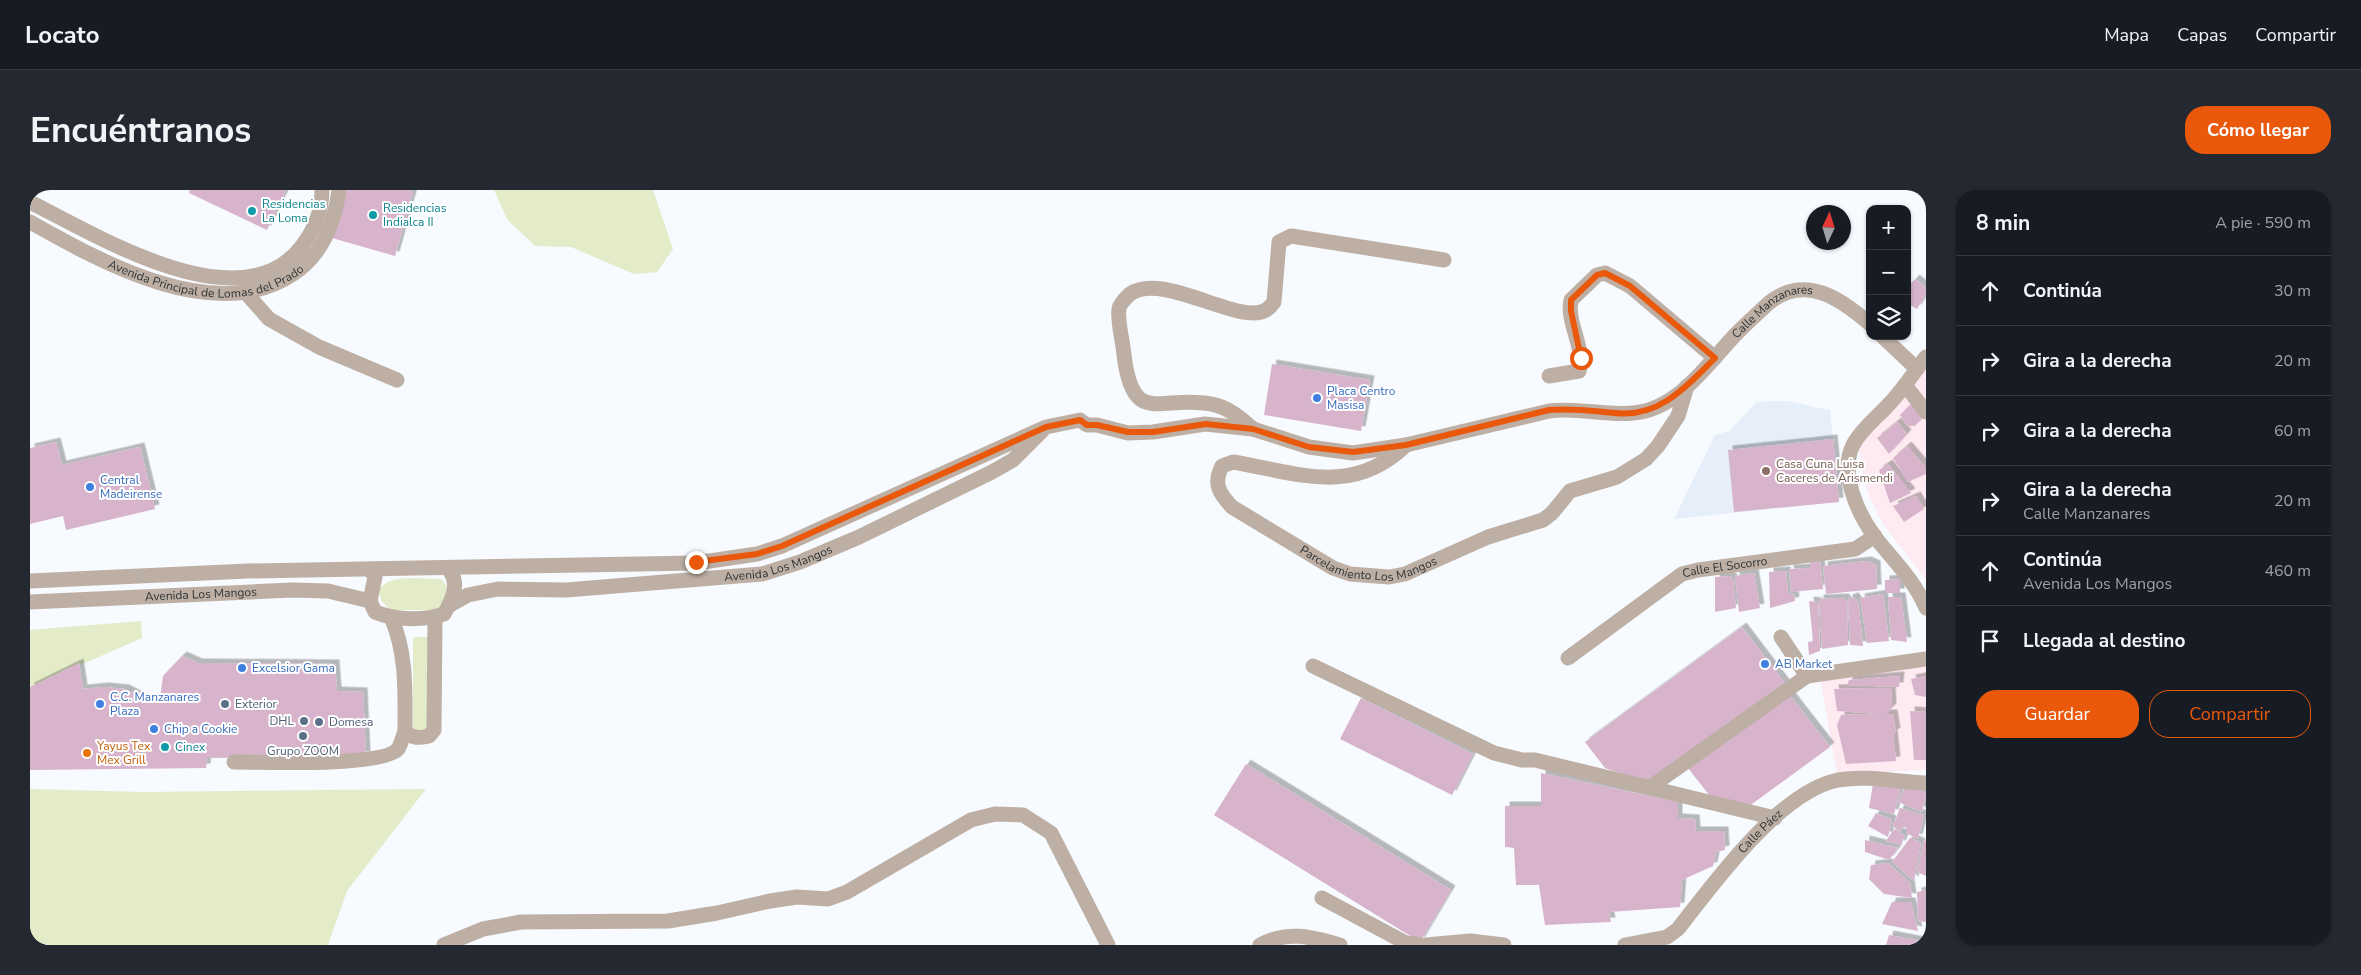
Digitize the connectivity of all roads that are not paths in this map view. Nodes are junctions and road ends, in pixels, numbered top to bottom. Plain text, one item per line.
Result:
1 (322, 190) edge
2 (339, 190) edge
3 (30, 202) edge
4 (30, 222) edge
5 (1444, 260) dead end
6 (246, 293) junction
7 (1866, 321) edge
8 (1886, 340) edge
9 (1926, 357) edge
10 (1715, 358) junction
11 (1917, 369) junction
12 (1549, 376) dead end
13 (397, 380) dead end
14 (1905, 385) junction
15 (1687, 386) junction
16 (1926, 412) edge
17 (1046, 427) junction
18 (1253, 429) junction
19 (1406, 445) junction
20 (1874, 536) junction
21 (446, 568) junction
22 (370, 569) junction
23 (30, 581) edge
24 (370, 601) junction
25 (30, 602) edge
26 (450, 605) junction
27 (1926, 608) edge
28 (391, 617) junction
29 (435, 617) junction
30 (1781, 637) dead end
31 (1568, 658) dead end
32 (1926, 659) edge
33 (1313, 666) dead end
34 (1807, 676) junction
35 (405, 731) junction
36 (234, 762) dead end
37 (1926, 783) edge
38 (1649, 788) junction
39 (1775, 818) junction
40 (1322, 898) dead end
41 (1660, 942) edge
42 (444, 945) edge
43 (1108, 945) edge
44 (1260, 945) edge
45 (1340, 945) edge
46 (1421, 945) edge
47 (1426, 945) edge
48 (1504, 945) edge
49 (1625, 945) edge

1 - 3 street, Avenida Principal de Lomas del Prado
2 - 6 street, Avenida Principal de Lomas del Prado
4 - 6 street, Avenida Principal de Lomas del Prado
5 - 18 street
6 - 13 street
7 - 10 street, Calle Manzanares
8 - 11 street
9 - 11 street
10 - 12 street
10 - 15 street, Calle Manzanares
11 - 14 street
14 - 16 street
14 - 20 street
15 - 19 street, Avenida Los Mangos
15 - 19 street, Parcelamiento Los Mangos
17 - 18 street, Avenida Los Mangos
17 - 21 street, Avenida Los Mangos
17 - 26 street, Avenida Los Mangos
18 - 19 street, Avenida Los Mangos
20 - 27 street
20 - 31 street, Calle El Socorro
21 - 22 street, Avenida Los Mangos
21 - 26 street
22 - 23 street, Avenida Los Mangos
22 - 24 street
24 - 25 street, Avenida Los Mangos
24 - 28 street, Avenida Los Mangos
26 - 29 street, Avenida Los Mangos
28 - 29 street
28 - 35 street
29 - 35 street
30 - 34 street
32 - 34 street
33 - 38 street
34 - 38 street
35 - 36 street
37 - 39 street, Calle Páez
38 - 39 street
39 - 41 street, Calle Páez
40 - 46 street
41 - 49 street, Calle Páez
42 - 43 street
44 - 45 street
47 - 48 street

